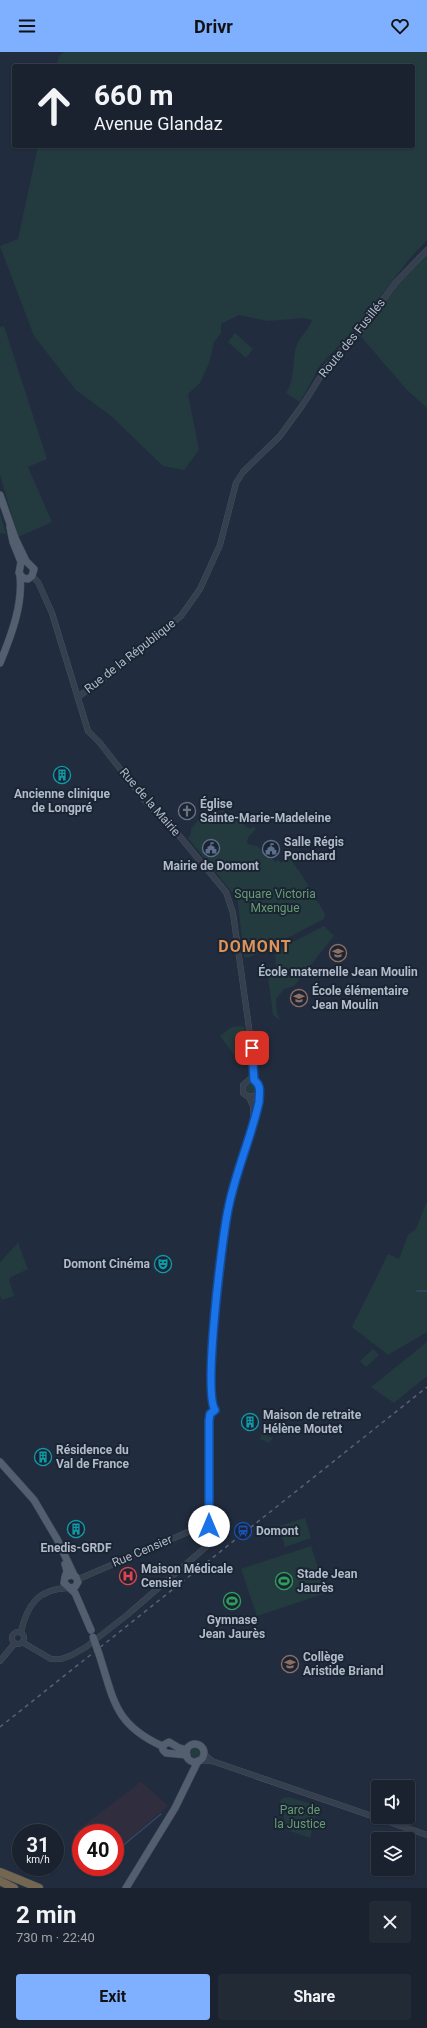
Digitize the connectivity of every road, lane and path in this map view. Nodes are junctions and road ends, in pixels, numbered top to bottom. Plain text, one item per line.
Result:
1 (427, 250) edge
2 (250, 464) joint
3 (0, 495) edge
4 (10, 527) junction
5 (29, 564) junction
6 (25, 575) junction
7 (0, 663) edge
8 (78, 697) junction
9 (254, 1080) junction
10 (260, 1091) junction
11 (249, 1097) junction
12 (253, 1121) junction
13 (0, 1462) edge
14 (0, 1467) edge
15 (209, 1526) junction
16 (65, 1579) junction
17 (77, 1580) junction
18 (69, 1588) junction
19 (58, 1589) junction
20 (20, 1632) junction
21 (92, 1634) junction
22 (22, 1642) junction
23 (15, 1643) junction
24 (0, 1661) edge
25 (195, 1757) junction
26 (427, 1835) edge
27 (0, 1873) edge
28 (0, 1882) edge
29 (0, 1885) edge
30 (5, 1888) edge
31 (14, 1888) edge
32 (28, 1888) edge
33 (39, 1888) edge
34 (126, 1888) edge

1 - 2 street, Route des Fusillés
2 - 8 street, Rue de la République
3 - 4 main road
4 - 5 main road
4 - 6 main road
5 - 6 main road
5 - 6 main road
6 - 7 main road
6 - 8 street, Rue de la Mairie
8 - 9 street, Rue de la Mairie
9 - 10 street
9 - 11 street
10 - 11 street
10 - 12 street
11 - 12 street
12 - 15 street
13 - 17 main road
14 - 16 main road
15 - 17 street, Rue Censier
15 - 22 street
16 - 17 main road
16 - 18 main road
16 - 19 street
17 - 18 main road
17 - 21 main road
18 - 19 street
18 - 21 main road
19 - 20 street
20 - 22 street
20 - 23 street
21 - 25 main road, bridge
22 - 23 street
23 - 24 street
25 - 26 street
25 - 34 main road
27 - 32 highway
27 - 33 highway
28 - 31 highway
29 - 30 highway

